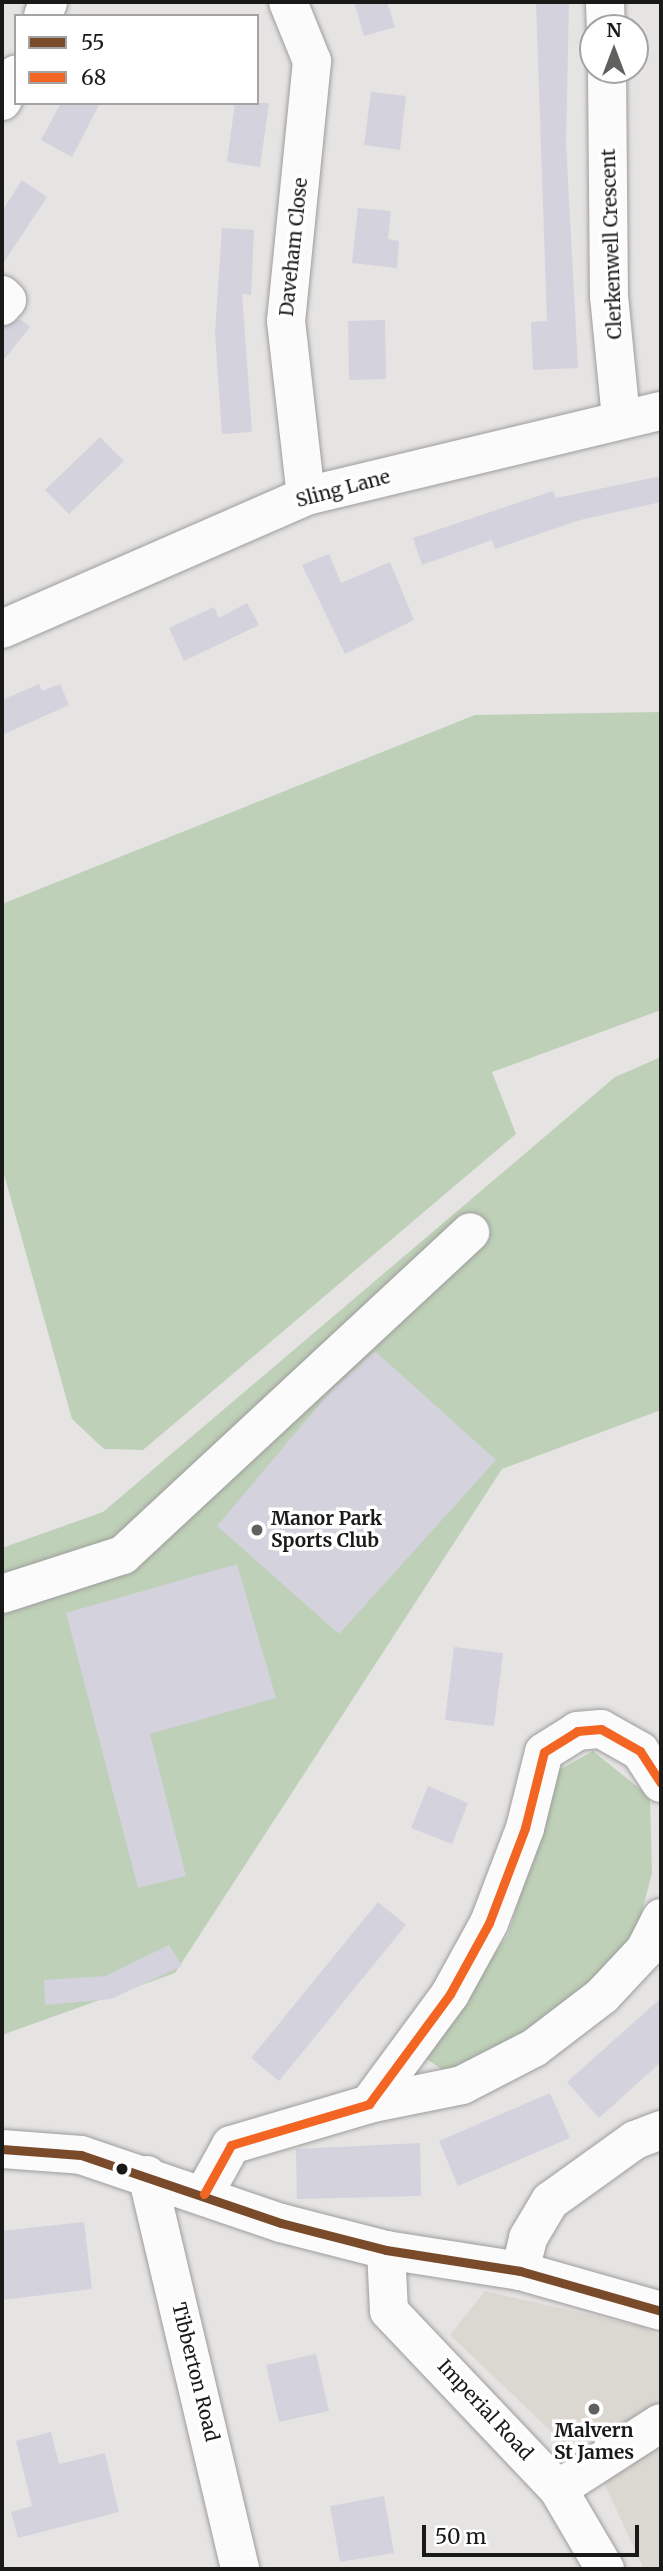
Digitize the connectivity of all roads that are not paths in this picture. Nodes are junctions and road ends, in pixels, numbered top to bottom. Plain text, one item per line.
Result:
1 (288, 2) edge
2 (14, 79) edge
3 (607, 84) edge
4 (2, 101) edge
5 (2, 295) edge
6 (2, 306) edge
7 (661, 411) edge
8 (621, 418) junction
9 (306, 496) junction
10 (2, 629) edge
11 (470, 1232) dead end
12 (2, 1594) edge
13 (661, 1783) edge
14 (656, 1943) edge
15 (369, 2104) junction
16 (661, 2130) edge
17 (2, 2149) edge
18 (147, 2175) junction
19 (204, 2194) junction
20 (386, 2250) junction
21 (520, 2272) junction
22 (661, 2311) edge
23 (661, 2423) edge
24 (558, 2489) junction
25 (240, 2569) edge
26 (605, 2569) edge

1 - 9 street, Daveham Close
2 - 4 street
3 - 8 street, Clerkenwell Crescent
5 - 6 street
7 - 8 street, Sling Lane
8 - 9 street, Sling Lane
9 - 10 street, Sling Lane
11 - 12 street
13 - 15 street
14 - 15 street
15 - 19 street
16 - 21 street
17 - 18 street
18 - 19 street
18 - 25 street, Tibberton Road
19 - 20 street
20 - 21 street
20 - 24 street, Imperial Road
21 - 22 street
23 - 24 street
24 - 26 street, Imperial Road

